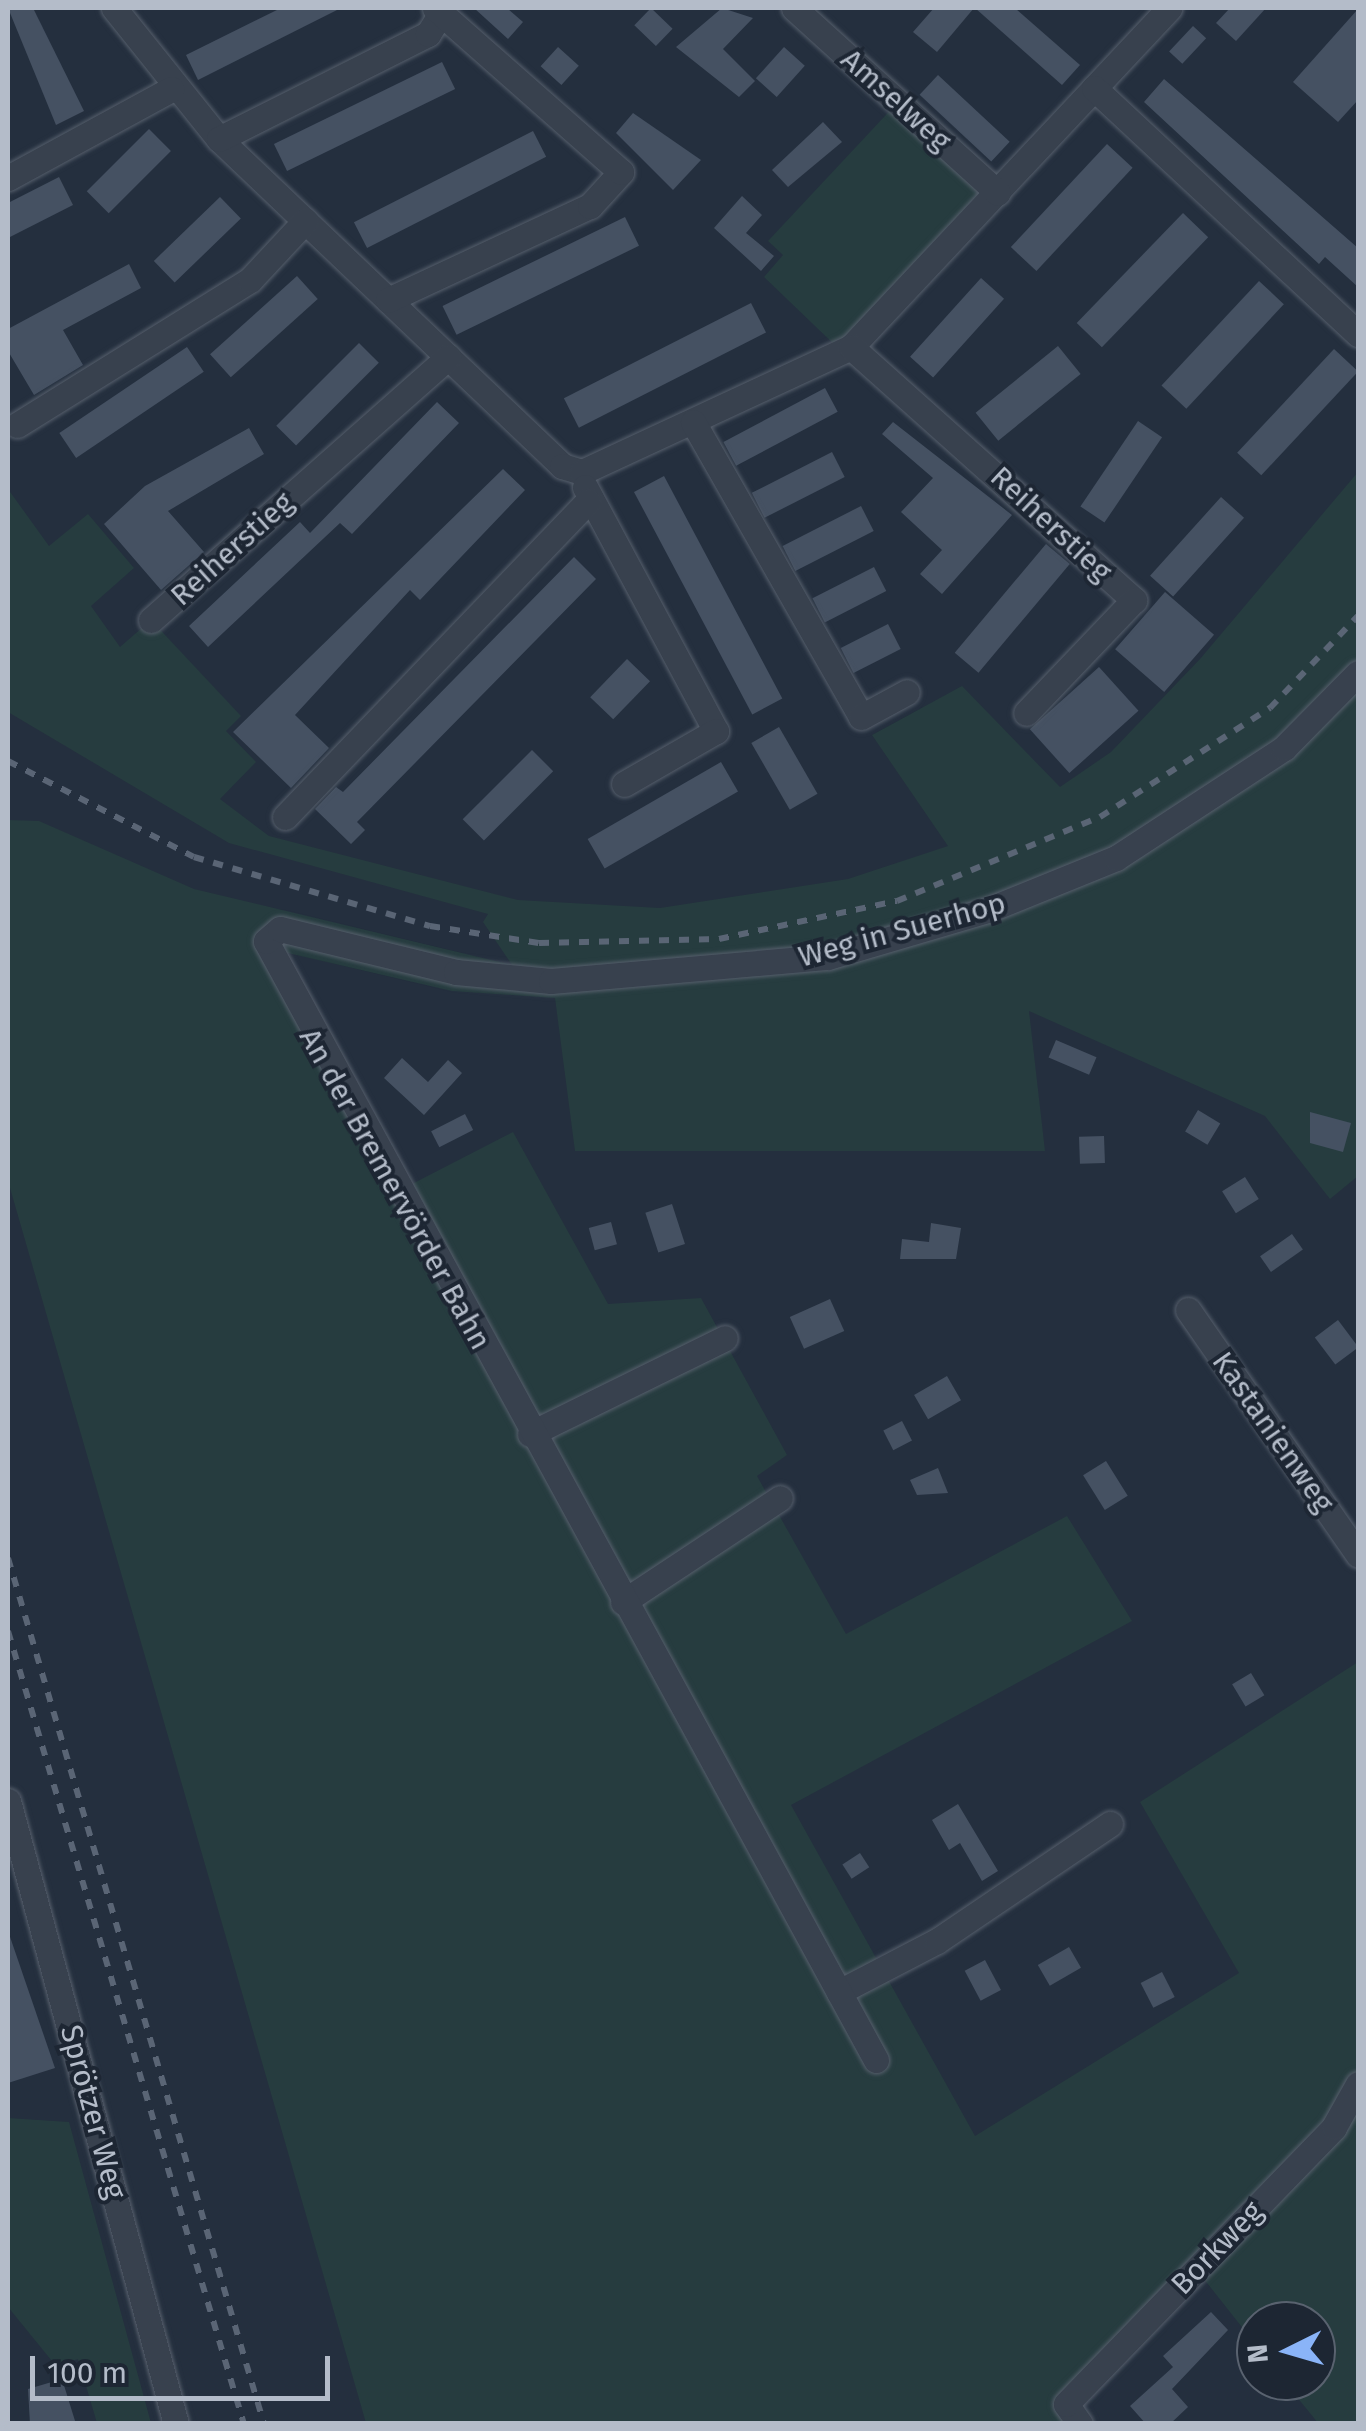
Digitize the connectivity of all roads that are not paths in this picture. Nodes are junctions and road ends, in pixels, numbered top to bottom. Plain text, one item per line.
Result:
1 (114, 8) edge
2 (794, 8) edge
3 (1169, 8) edge
4 (438, 10) edge
5 (1094, 88) junction
6 (170, 89) junction
7 (219, 139) junction
8 (8, 178) edge
9 (998, 193) junction
10 (305, 221) junction
11 (388, 300) junction
12 (1358, 334) edge
13 (851, 347) junction
14 (448, 357) junction
15 (693, 422) junction
16 (17, 425) dead end
17 (582, 472) junction
18 (588, 500) junction
19 (151, 620) dead end
20 (1358, 673) edge
21 (907, 692) dead end
22 (1026, 713) dead end
23 (624, 784) dead end
24 (285, 817) dead end
25 (266, 942) joint
26 (1188, 1310) dead end
27 (725, 1338) dead end
28 (530, 1434) junction
29 (780, 1498) dead end
30 (1358, 1555) edge
31 (623, 1602) junction
32 (8, 1801) edge
33 (1110, 1824) dead end
34 (838, 1992) junction
35 (876, 2060) dead end
36 (1358, 2084) edge
37 (1073, 2414) edge
38 (176, 2424) edge

1 - 6 street
2 - 9 street, Amselweg
3 - 5 street
4 - 7 street
4 - 11 street
5 - 9 street
5 - 12 street
6 - 7 street
6 - 8 street
7 - 10 street
9 - 13 street
10 - 11 street
10 - 16 street
11 - 14 street
13 - 15 street
13 - 22 street, Reiherstieg
14 - 17 street
14 - 19 street, Reiherstieg
15 - 17 street
15 - 21 street
17 - 18 street
18 - 23 street
18 - 24 street
20 - 25 street, Weg in Suerhop
25 - 28 street, An der Bremervörder Bahn
26 - 30 street, Kastanienweg
27 - 28 street
28 - 31 street, An der Bremervörder Bahn
29 - 31 street
31 - 34 street, An der Bremervörder Bahn
32 - 38 street, Sprötzer Weg
33 - 34 street
34 - 35 street, An der Bremervörder Bahn
36 - 37 street, Borkweg

